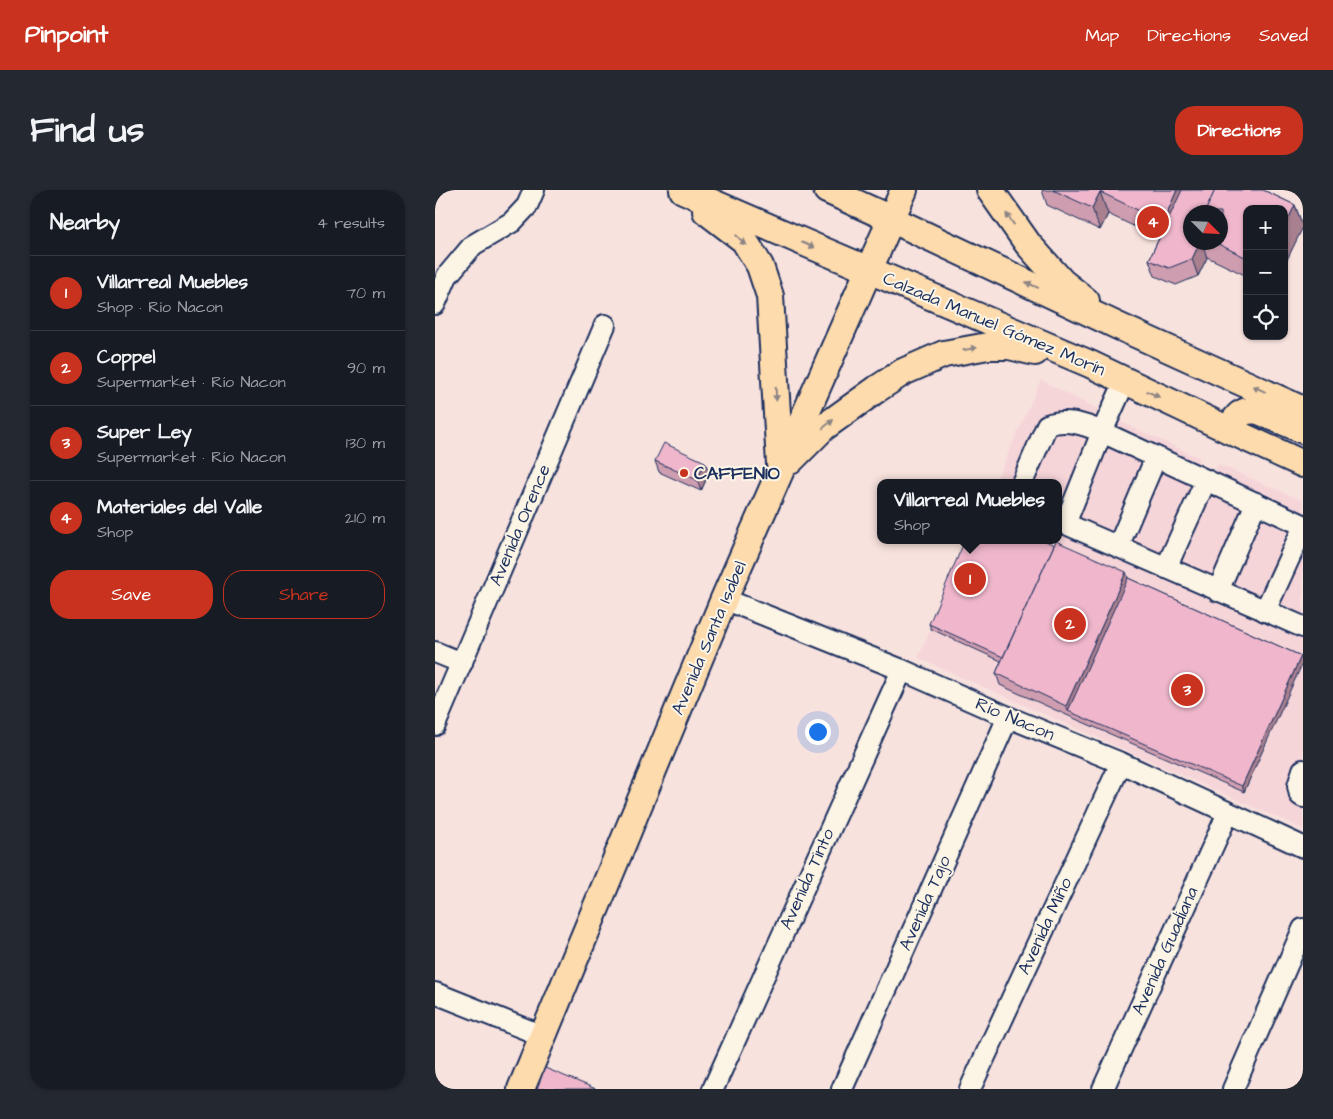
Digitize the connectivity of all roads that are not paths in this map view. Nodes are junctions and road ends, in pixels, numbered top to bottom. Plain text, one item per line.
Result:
1 (534, 190) edge
2 (674, 190) edge
3 (683, 190) edge
4 (827, 190) edge
5 (904, 190) edge
6 (990, 190) edge
7 (891, 219) junction
8 (868, 270) junction
9 (435, 304) edge
10 (605, 325) dead end
11 (1118, 326) junction
12 (1090, 364) junction
13 (1125, 381) junction
14 (1303, 410) edge
15 (1229, 430) junction
16 (1303, 430) edge
17 (1102, 432) junction
18 (1156, 457) junction
19 (1303, 464) edge
20 (781, 470) junction
21 (1023, 479) edge
22 (1206, 480) junction
23 (1256, 503) junction
24 (1062, 522) edge
25 (1303, 526) edge
26 (1118, 547) junction
27 (1166, 568) junction
28 (1219, 591) junction
29 (724, 599) junction
30 (1265, 611) junction
31 (1303, 627) edge
32 (435, 652) edge
33 (462, 663) junction
34 (902, 670) junction
35 (1008, 717) junction
36 (435, 725) edge
37 (1121, 763) junction
38 (1303, 770) edge
39 (1303, 797) edge
40 (1228, 813) junction
41 (1303, 847) edge
42 (1303, 929) edge
43 (1297, 957) edge
44 (435, 993) edge
45 (543, 1036) junction
46 (521, 1089) edge
47 (713, 1089) edge
48 (842, 1089) edge
49 (970, 1089) edge
50 (1103, 1089) edge
51 (1233, 1089) edge

1 - 9 street
2 -> 20 main road
3 -> 8 main road, Calzada Manuel Gómez Morín
4 - 7 main road
5 - 7 main road, Avenida Santa Isabel
11 -> 6 main road
7 - 8 main road, Avenida Santa Isabel
11 -> 7 main road
8 - 12 main road, Calzada Manuel Gómez Morín
8 - 20 main road, Avenida Santa Isabel
10 - 33 street, Avenida Orence
14 -> 11 main road
12 - 13 main road, Calzada Manuel Gómez Morín
20 -> 12 main road
13 -> 15 main road, Calzada Manuel Gómez Morín
13 - 17 street
15 - 16 main road
15 - 19 main road, Calzada Manuel Gómez Morín
17 - 18 street
17 - 21 street
17 - 24 street
18 - 22 street
18 - 26 street
20 - 29 main road, Avenida Santa Isabel
22 - 23 street
22 - 27 street
23 - 25 street
23 - 28 street
24 - 26 street
25 - 30 street
26 - 27 street
27 - 28 street
28 - 30 street
29 - 34 street, Río Nacon
29 - 45 main road, Avenida Santa Isabel
30 - 31 street
32 - 33 street
33 - 36 street, Avenida Orence
34 - 35 street, Río Nacon
34 - 47 street, Avenida Tinto
35 - 37 street, Río Nacon
35 - 48 street, Avenida Tajo
37 - 40 street, Río Nacon
37 - 49 street, Avenida Miño
38 - 39 street
40 - 41 street, Río Nacon
40 - 50 street, Avenida Guadiana
42 - 43 street
43 - 51 street
44 - 45 street
45 - 46 main road, Avenida Santa Isabel

